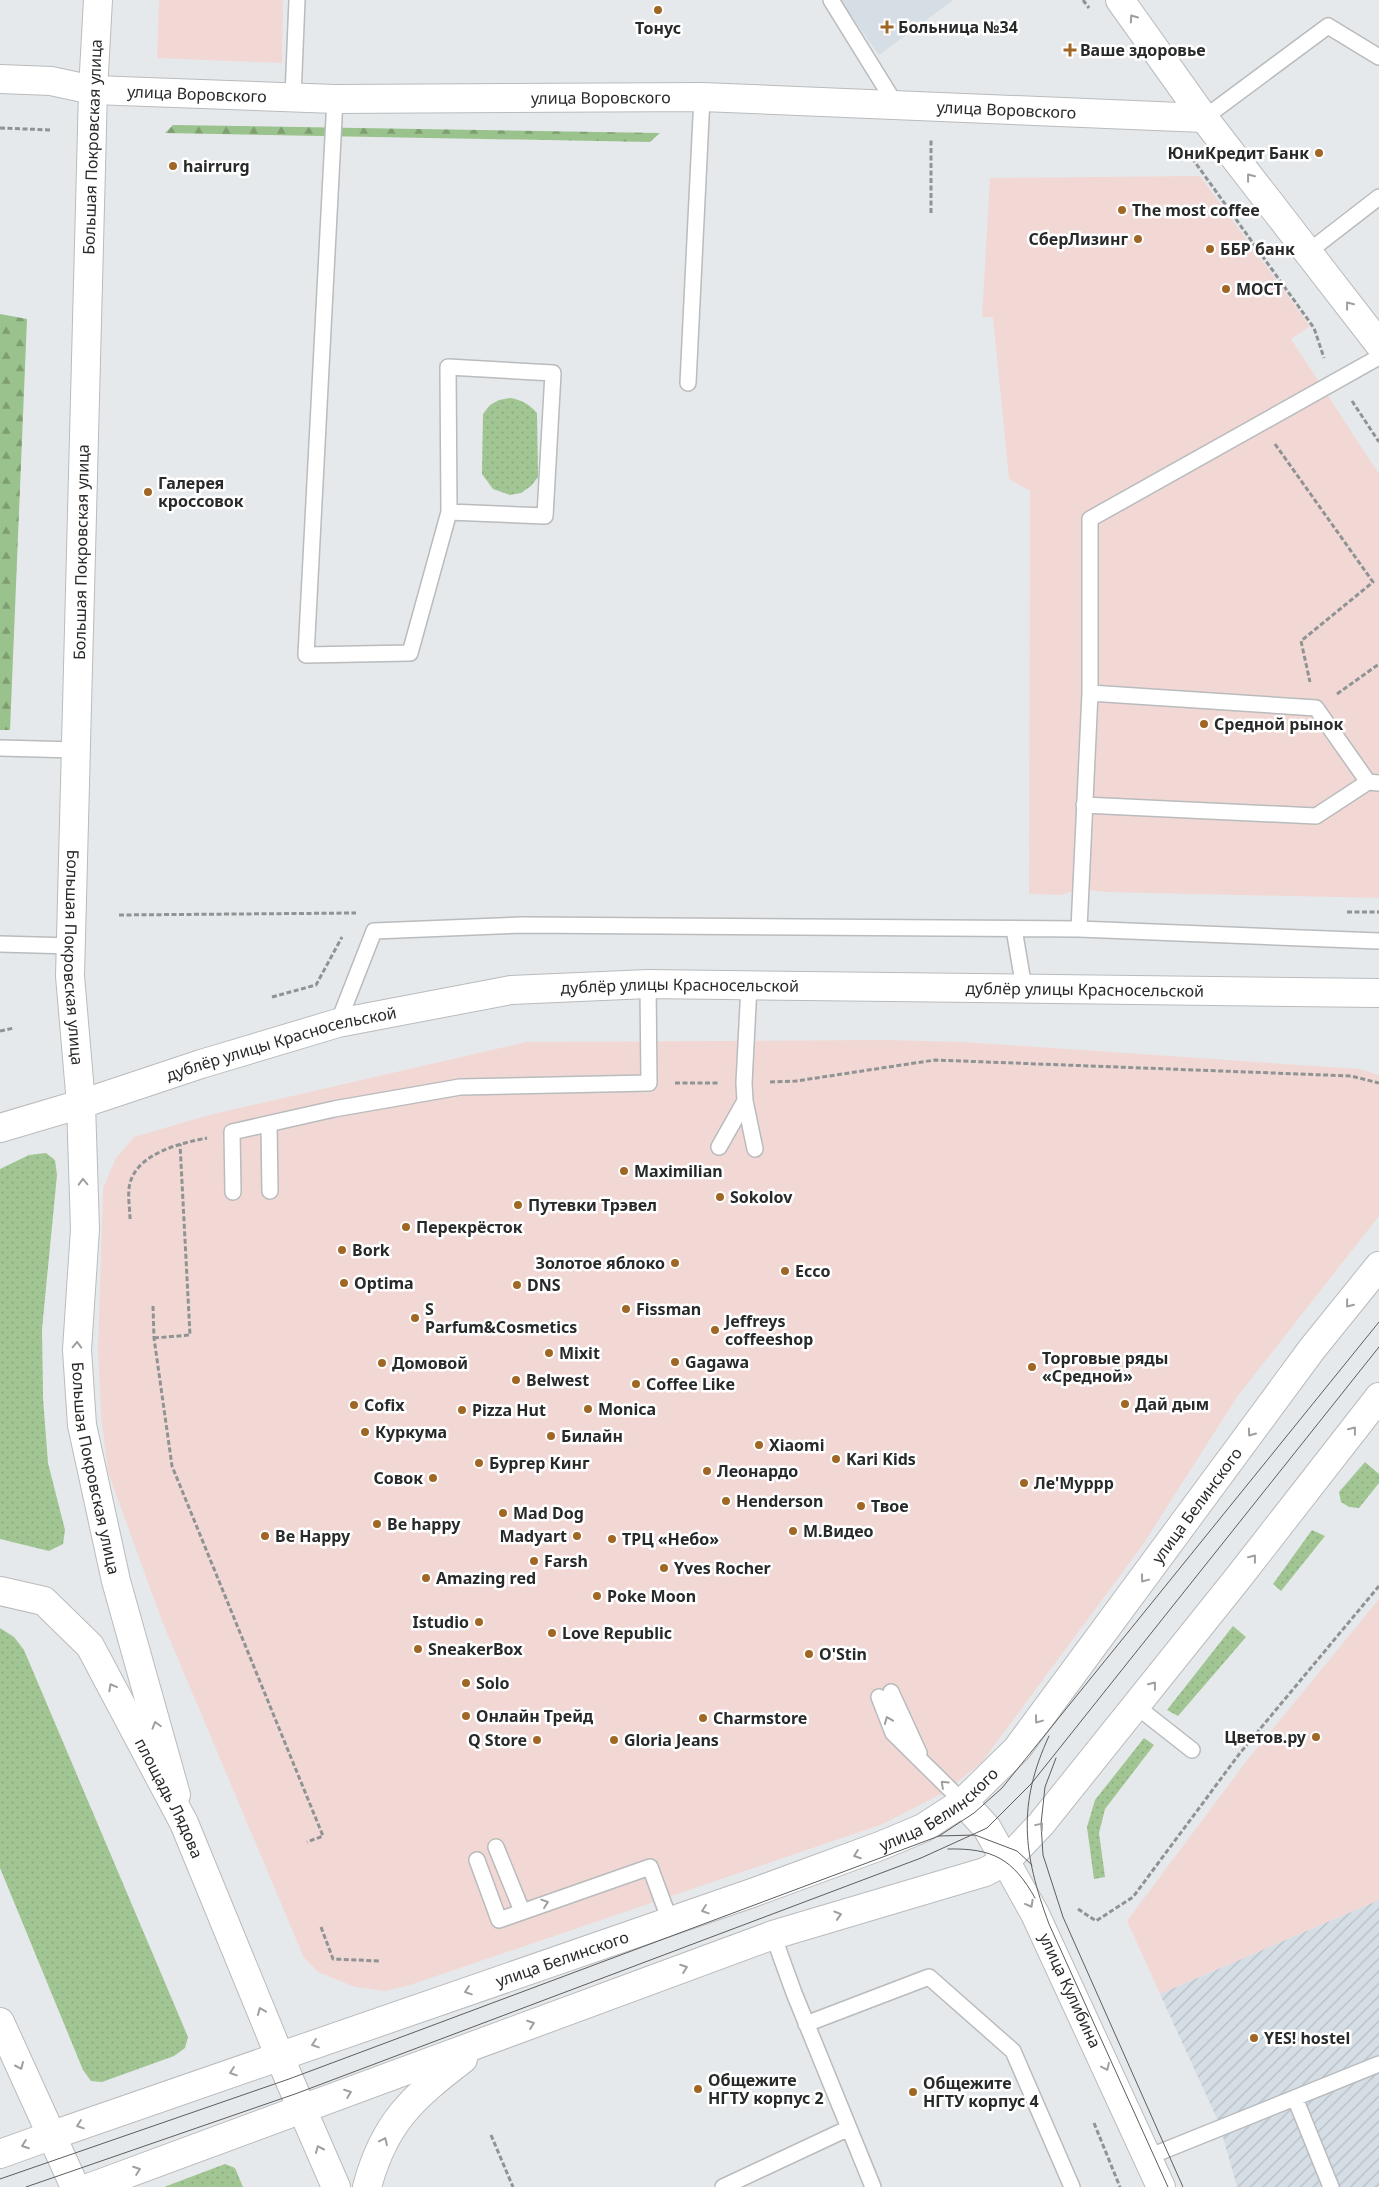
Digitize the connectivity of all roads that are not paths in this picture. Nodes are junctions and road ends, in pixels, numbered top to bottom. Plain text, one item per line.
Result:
1 (98, 0) edge
2 (297, 0) edge
3 (831, 0) edge
4 (1120, 0) edge
5 (1379, 57) edge
6 (0, 80) edge
7 (93, 90) junction
8 (293, 97) junction
9 (702, 98) junction
10 (335, 99) junction
11 (896, 105) junction
12 (1204, 118) junction
13 (1379, 197) edge
14 (1308, 252) junction
15 (1379, 344) edge
16 (1379, 358) edge
17 (688, 383) dead end
18 (449, 512) junction
19 (1090, 693) junction
20 (0, 748) edge
21 (76, 750) junction
22 (1374, 782) edge
23 (1084, 805) junction
24 (1014, 929) junction
25 (1079, 930) junction
26 (1379, 941) edge
27 (0, 944) edge
28 (71, 946) junction
29 (648, 984) junction
30 (749, 986) junction
31 (1024, 988) junction
32 (1379, 993) edge
33 (338, 1023) junction
34 (745, 1101) junction
35 (81, 1104) junction
36 (269, 1124) junction
37 (0, 1128) edge
38 (0, 1146) edge
39 (718, 1147) dead end
40 (755, 1149) dead end
41 (270, 1191) dead end
42 (232, 1192) dead end
43 (1379, 1266) edge
44 (1379, 1397) edge
45 (0, 1591) edge
46 (885, 1695) dead end
47 (1136, 1706) junction
48 (1192, 1750) dead end
49 (964, 1802) junction
50 (184, 1823) junction
51 (496, 1847) dead end
52 (477, 1860) dead end
53 (1006, 1861) junction
54 (522, 1911) junction
55 (670, 1922) junction
56 (773, 1935) junction
57 (0, 2022) edge
58 (806, 2024) junction
59 (486, 2041) junction
60 (280, 2056) junction
61 (1379, 2064) edge
62 (1295, 2098) junction
63 (302, 2110) junction
64 (849, 2128) junction
65 (50, 2136) junction
66 (0, 2154) edge
67 (1148, 2157) junction
68 (75, 2187) edge
69 (91, 2187) edge
70 (336, 2187) edge
71 (367, 2187) edge
72 (723, 2187) edge
73 (873, 2187) edge
74 (1072, 2187) edge
75 (1161, 2187) edge
76 (1330, 2187) edge

1 - 7 main road, Большая Покровская улица
2 - 8 lane
3 - 11 lane
12 -> 4 main road
5 - 12 lane
6 - 7 main road, улица Воровского
7 - 8 main road, улица Воровского
7 - 21 main road, Большая Покровская улица
8 - 10 main road, улица Воровского
9 - 10 main road, улица Воровского
9 - 11 main road, улица Воровского
9 - 17 lane
10 - 18 lane
11 - 12 main road, улица Воровского
14 -> 12 main road
13 - 14 lane
15 -> 14 main road
16 - 19 lane
18 - 18 lane
19 - 22 lane
19 - 23 lane
20 - 21 lane
21 - 28 main road, Большая Покровская улица
22 - 23 lane
23 - 25 lane
24 - 25 lane
24 - 31 lane
24 - 33 lane
25 - 26 lane
27 - 28 lane
28 - 35 main road, Большая Покровская улица
29 - 30 main road, дублёр улицы Красносельской
29 - 33 main road, дублёр улицы Красносельской
29 - 36 lane
30 - 31 main road, дублёр улицы Красносельской
30 - 34 lane
31 - 32 main road, дублёр улицы Красносельской
33 - 35 main road, дублёр улицы Красносельской
34 - 39 lane
34 - 40 lane
35 - 37 main road, дублёр улицы Красносельской
35 - 38 main road
50 -> 35 main road, Большая Покровская улица
36 - 41 lane
36 - 42 lane
43 -> 49 main road, улица Белинского
47 -> 44 main road
50 -> 45 main road, площадь Лядова
49 -> 46 lane
47 - 48 lane
53 -> 47 main road
49 - 53 main road, улица Кулибина
49 -> 55 main road, улица Белинского
60 -> 50 main road, площадь Лядова
51 - 54 lane
52 - 54 lane
56 -> 53 main road
53 -> 67 main road, улица Кулибина
54 -> 55 lane
55 -> 60 main road, улица Белинского
56 - 58 lane
59 -> 56 main road
57 -> 65 main road
58 - 64 lane
58 - 74 lane
63 -> 59 main road
71 -> 59 main road
60 - 63 main road, площадь Лядова
60 -> 65 main road
61 - 62 lane
62 - 67 lane
62 - 76 lane
69 -> 63 main road
70 -> 63 main road, площадь Лядова
64 - 72 lane
64 - 73 lane
65 -> 66 main road
65 - 68 main road
67 - 75 main road, улица Кулибина

